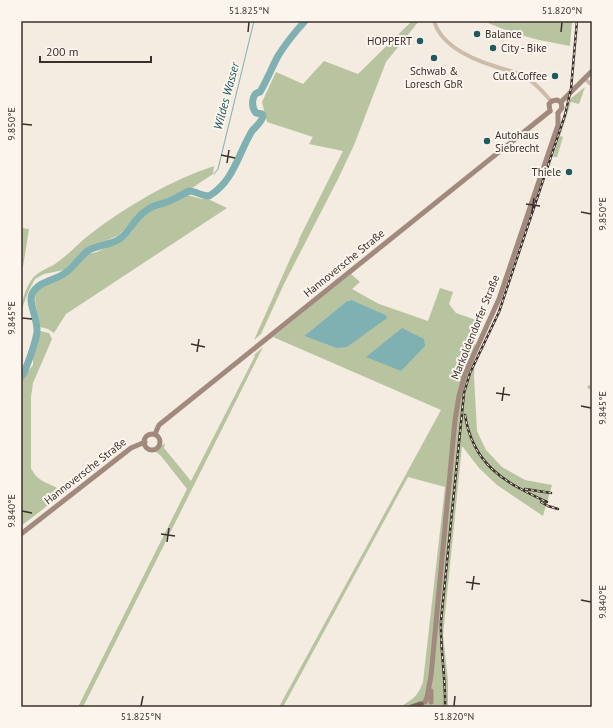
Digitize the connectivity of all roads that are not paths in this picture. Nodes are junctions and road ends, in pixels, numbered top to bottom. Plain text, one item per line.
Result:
1 (434, 21) edge
2 (592, 71) edge
3 (585, 79) junction
4 (592, 85) edge
5 (551, 101) junction
6 (561, 102) junction
7 (550, 111) junction
8 (558, 113) junction
9 (155, 434) junction
10 (144, 442) junction
11 (21, 534) edge
12 (431, 676) junction
13 (431, 702) junction
14 (422, 704) edge
15 (412, 707) edge
16 (436, 707) edge

1 - 5 street
2 - 3 main road
3 - 4 street
3 - 6 main road
5 - 6 main road
5 - 7 main road
6 - 8 main road
7 - 8 main road
7 - 9 main road, Hannoversche Straße
8 - 12 main road, Markoldendorfer Straße
9 - 10 main road, Hannoversche Straße
9 - 10 main road, Hannoversche Straße
10 - 11 main road, Hannoversche Straße
12 - 13 main road, Markoldendorfer Straße
12 - 14 main road, Markoldendorfer Straße
13 - 14 main road
13 - 16 main road
14 - 15 main road

